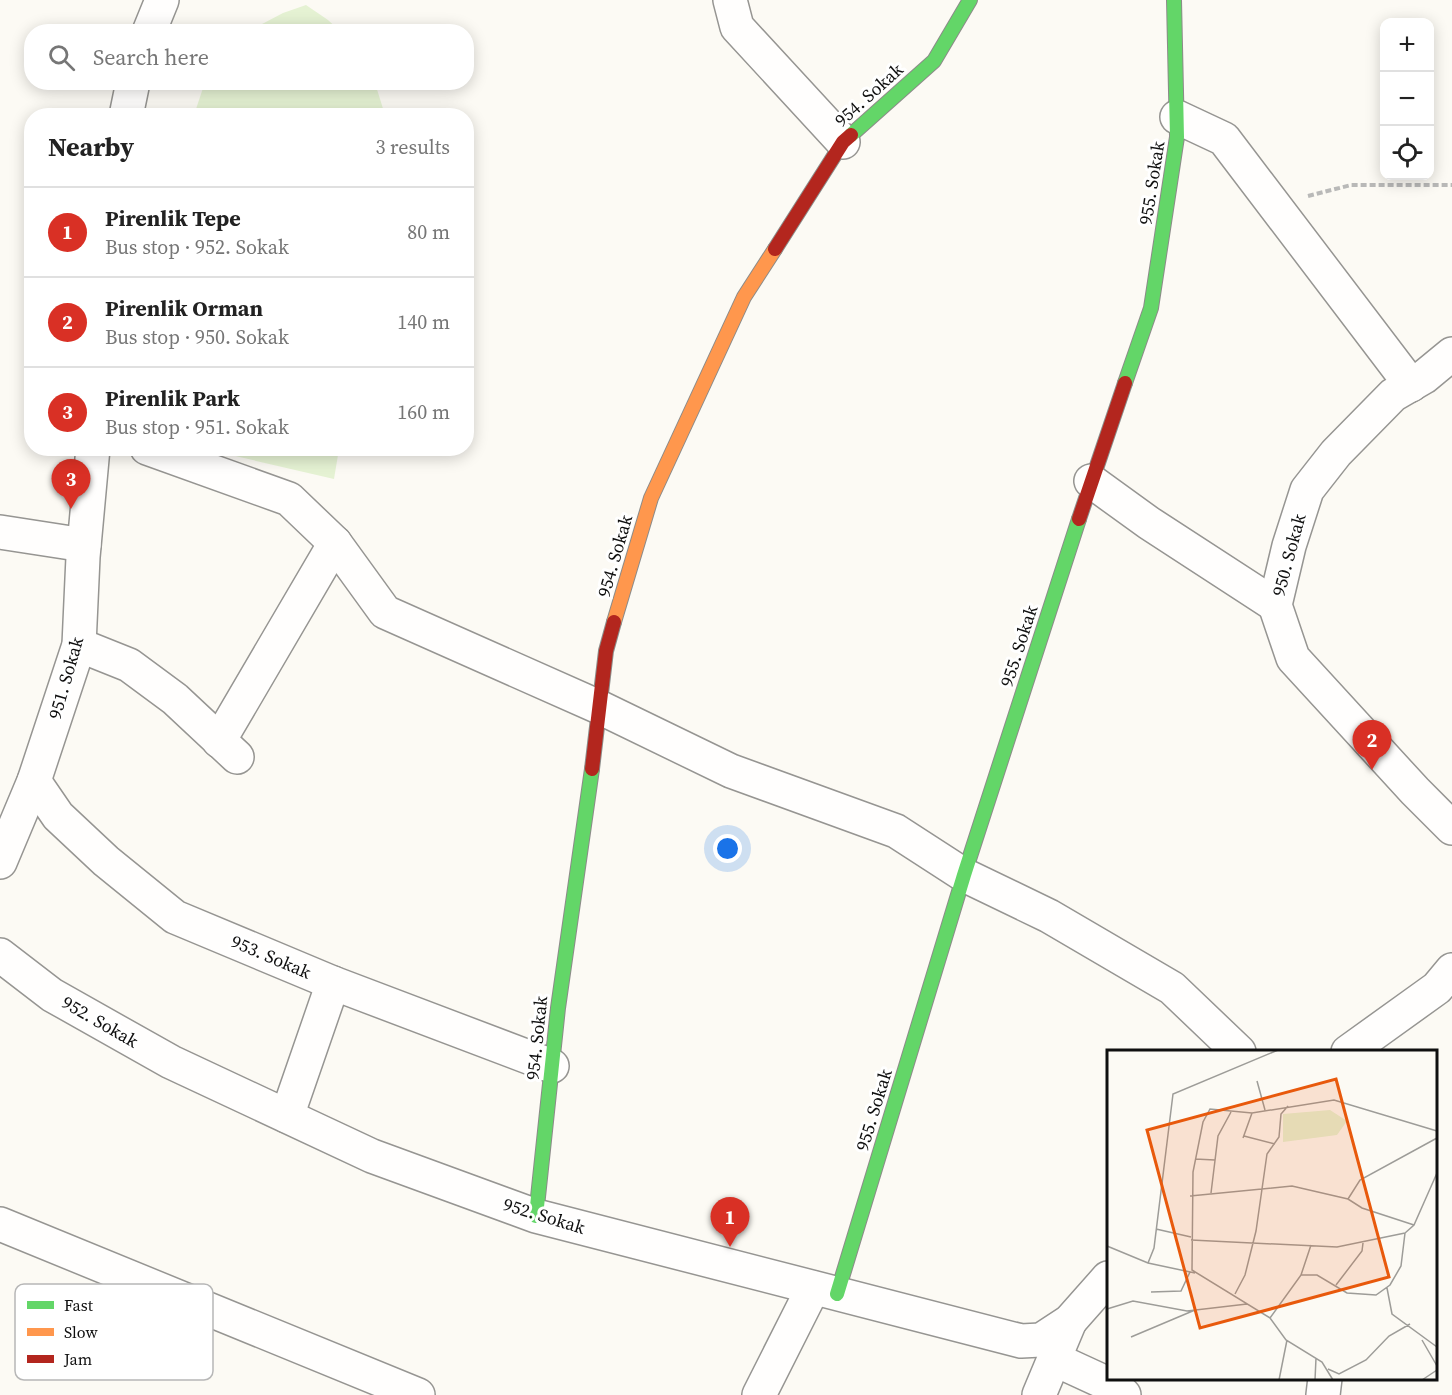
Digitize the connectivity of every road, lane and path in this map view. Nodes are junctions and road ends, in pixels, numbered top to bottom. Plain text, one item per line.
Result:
1 (162, 0) edge
2 (730, 0) edge
3 (969, 0) edge
4 (1174, 0) edge
5 (152, 24) edge
6 (131, 90) edge
7 (128, 108) edge
8 (1177, 117) junction
9 (843, 142) junction
10 (1452, 185) edge
11 (1275, 205) junction
12 (1452, 354) edge
13 (1411, 385) junction
14 (92, 456) edge
15 (169, 456) edge
16 (1091, 481) junction
17 (0, 532) edge
18 (334, 543) junction
19 (84, 545) junction
20 (1275, 605) junction
21 (79, 645) junction
22 (599, 707) junction
23 (34, 781) junction
24 (1452, 828) edge
25 (0, 862) edge
26 (964, 875) junction
27 (0, 955) edge
28 (1452, 970) edge
29 (333, 983) junction
30 (1377, 1040) edge
31 (1237, 1050) edge
32 (1353, 1050) edge
33 (552, 1066) junction
34 (287, 1116) junction
35 (536, 1216) junction
36 (0, 1224) edge
37 (1107, 1279) edge
38 (147, 1284) edge
39 (825, 1291) junction
40 (213, 1311) edge
41 (1070, 1321) junction
42 (1053, 1359) junction
43 (418, 1395) edge
44 (759, 1395) edge
45 (1039, 1395) edge
46 (1124, 1395) edge

1 - 5 street
2 - 9 street
3 - 9 street, 954. Sokak
4 - 8 street, 955. Sokak
6 - 7 street
8 - 11 street
8 - 16 street, 955. Sokak
9 - 22 street, 954. Sokak
10 - 11 path
11 - 13 street
12 - 13 street, 950. Sokak
13 - 20 street, 950. Sokak
14 - 19 street, 951. Sokak
15 - 18 street
16 - 20 street
16 - 26 street, 955. Sokak
17 - 19 street
18 - 21 street
18 - 22 street
19 - 21 street, 951. Sokak
20 - 24 street, 950. Sokak
21 - 23 street, 951. Sokak
22 - 26 street
22 - 33 street, 954. Sokak
23 - 25 street, 951. Sokak
23 - 29 street, 953. Sokak
26 - 31 street
26 - 39 street, 955. Sokak
27 - 34 street, 952. Sokak
28 - 30 street
29 - 33 street, 953. Sokak
29 - 34 street
30 - 32 street
33 - 35 street, 954. Sokak
34 - 35 street, 952. Sokak
35 - 39 street, 952. Sokak
36 - 38 street
37 - 41 street, 952. Sokak
39 - 41 street, 952. Sokak
39 - 44 street
40 - 43 street
41 - 42 street
42 - 45 street
42 - 46 street

